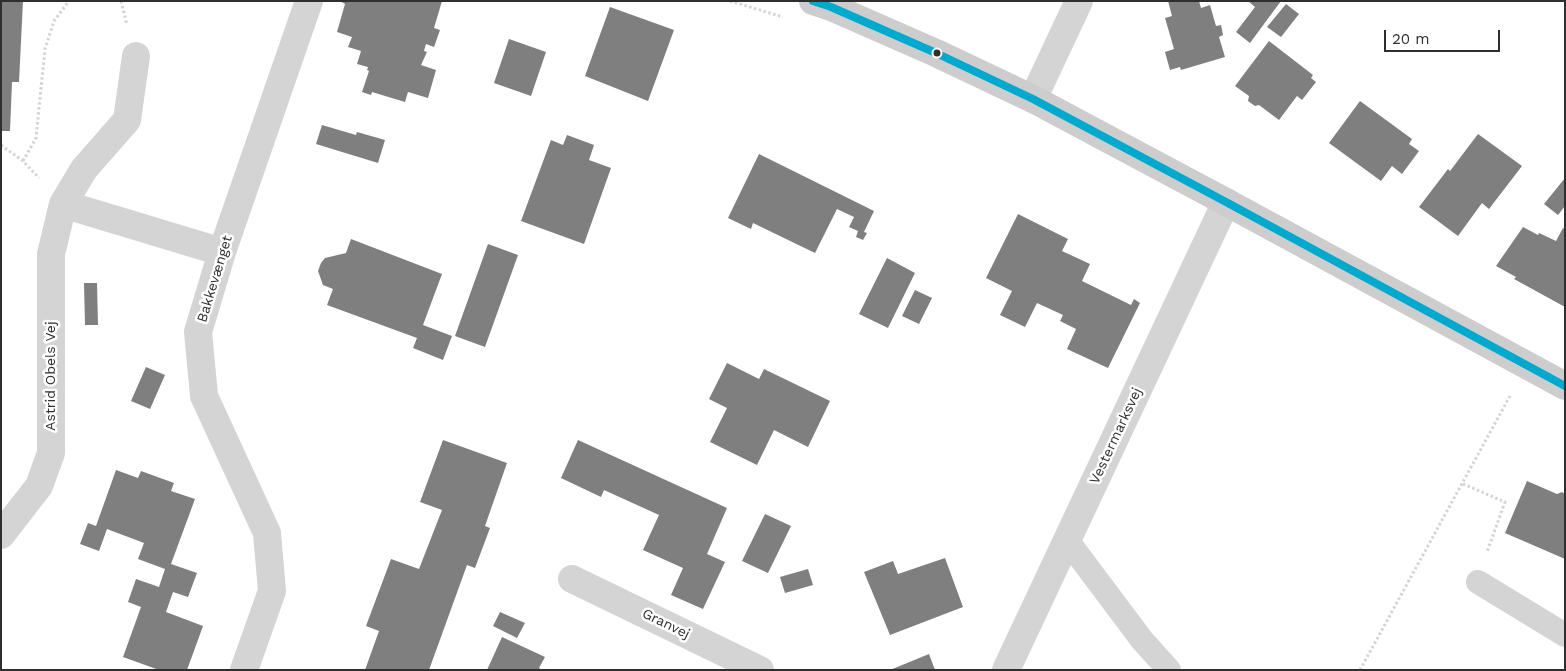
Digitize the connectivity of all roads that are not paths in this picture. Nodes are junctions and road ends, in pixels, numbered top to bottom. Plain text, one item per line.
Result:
1 (309, 1) edge
2 (813, 1) edge
3 (1079, 1) edge
4 (136, 56) dead end
5 (1033, 99) junction
6 (1226, 202) junction
7 (63, 204) junction
8 (222, 252) junction
9 (1565, 386) edge
10 (1, 534) edge
11 (1067, 540) junction
12 (572, 579) dead end
13 (1478, 582) dead end
14 (1565, 635) edge
15 (244, 670) edge
16 (760, 670) edge
17 (1006, 670) edge
18 (1169, 670) edge

1 - 8 street, Bakkevænget
2 - 5 street
3 - 5 street
4 - 7 street, Astrid Obels Vej
5 - 6 street
6 - 9 street
6 - 11 street, Vestermarksvej
7 - 8 street
7 - 10 street, Astrid Obels Vej
8 - 15 street, Bakkevænget
11 - 17 street, Vestermarksvej
11 - 18 lane
12 - 16 street, Granvej
13 - 14 lane

